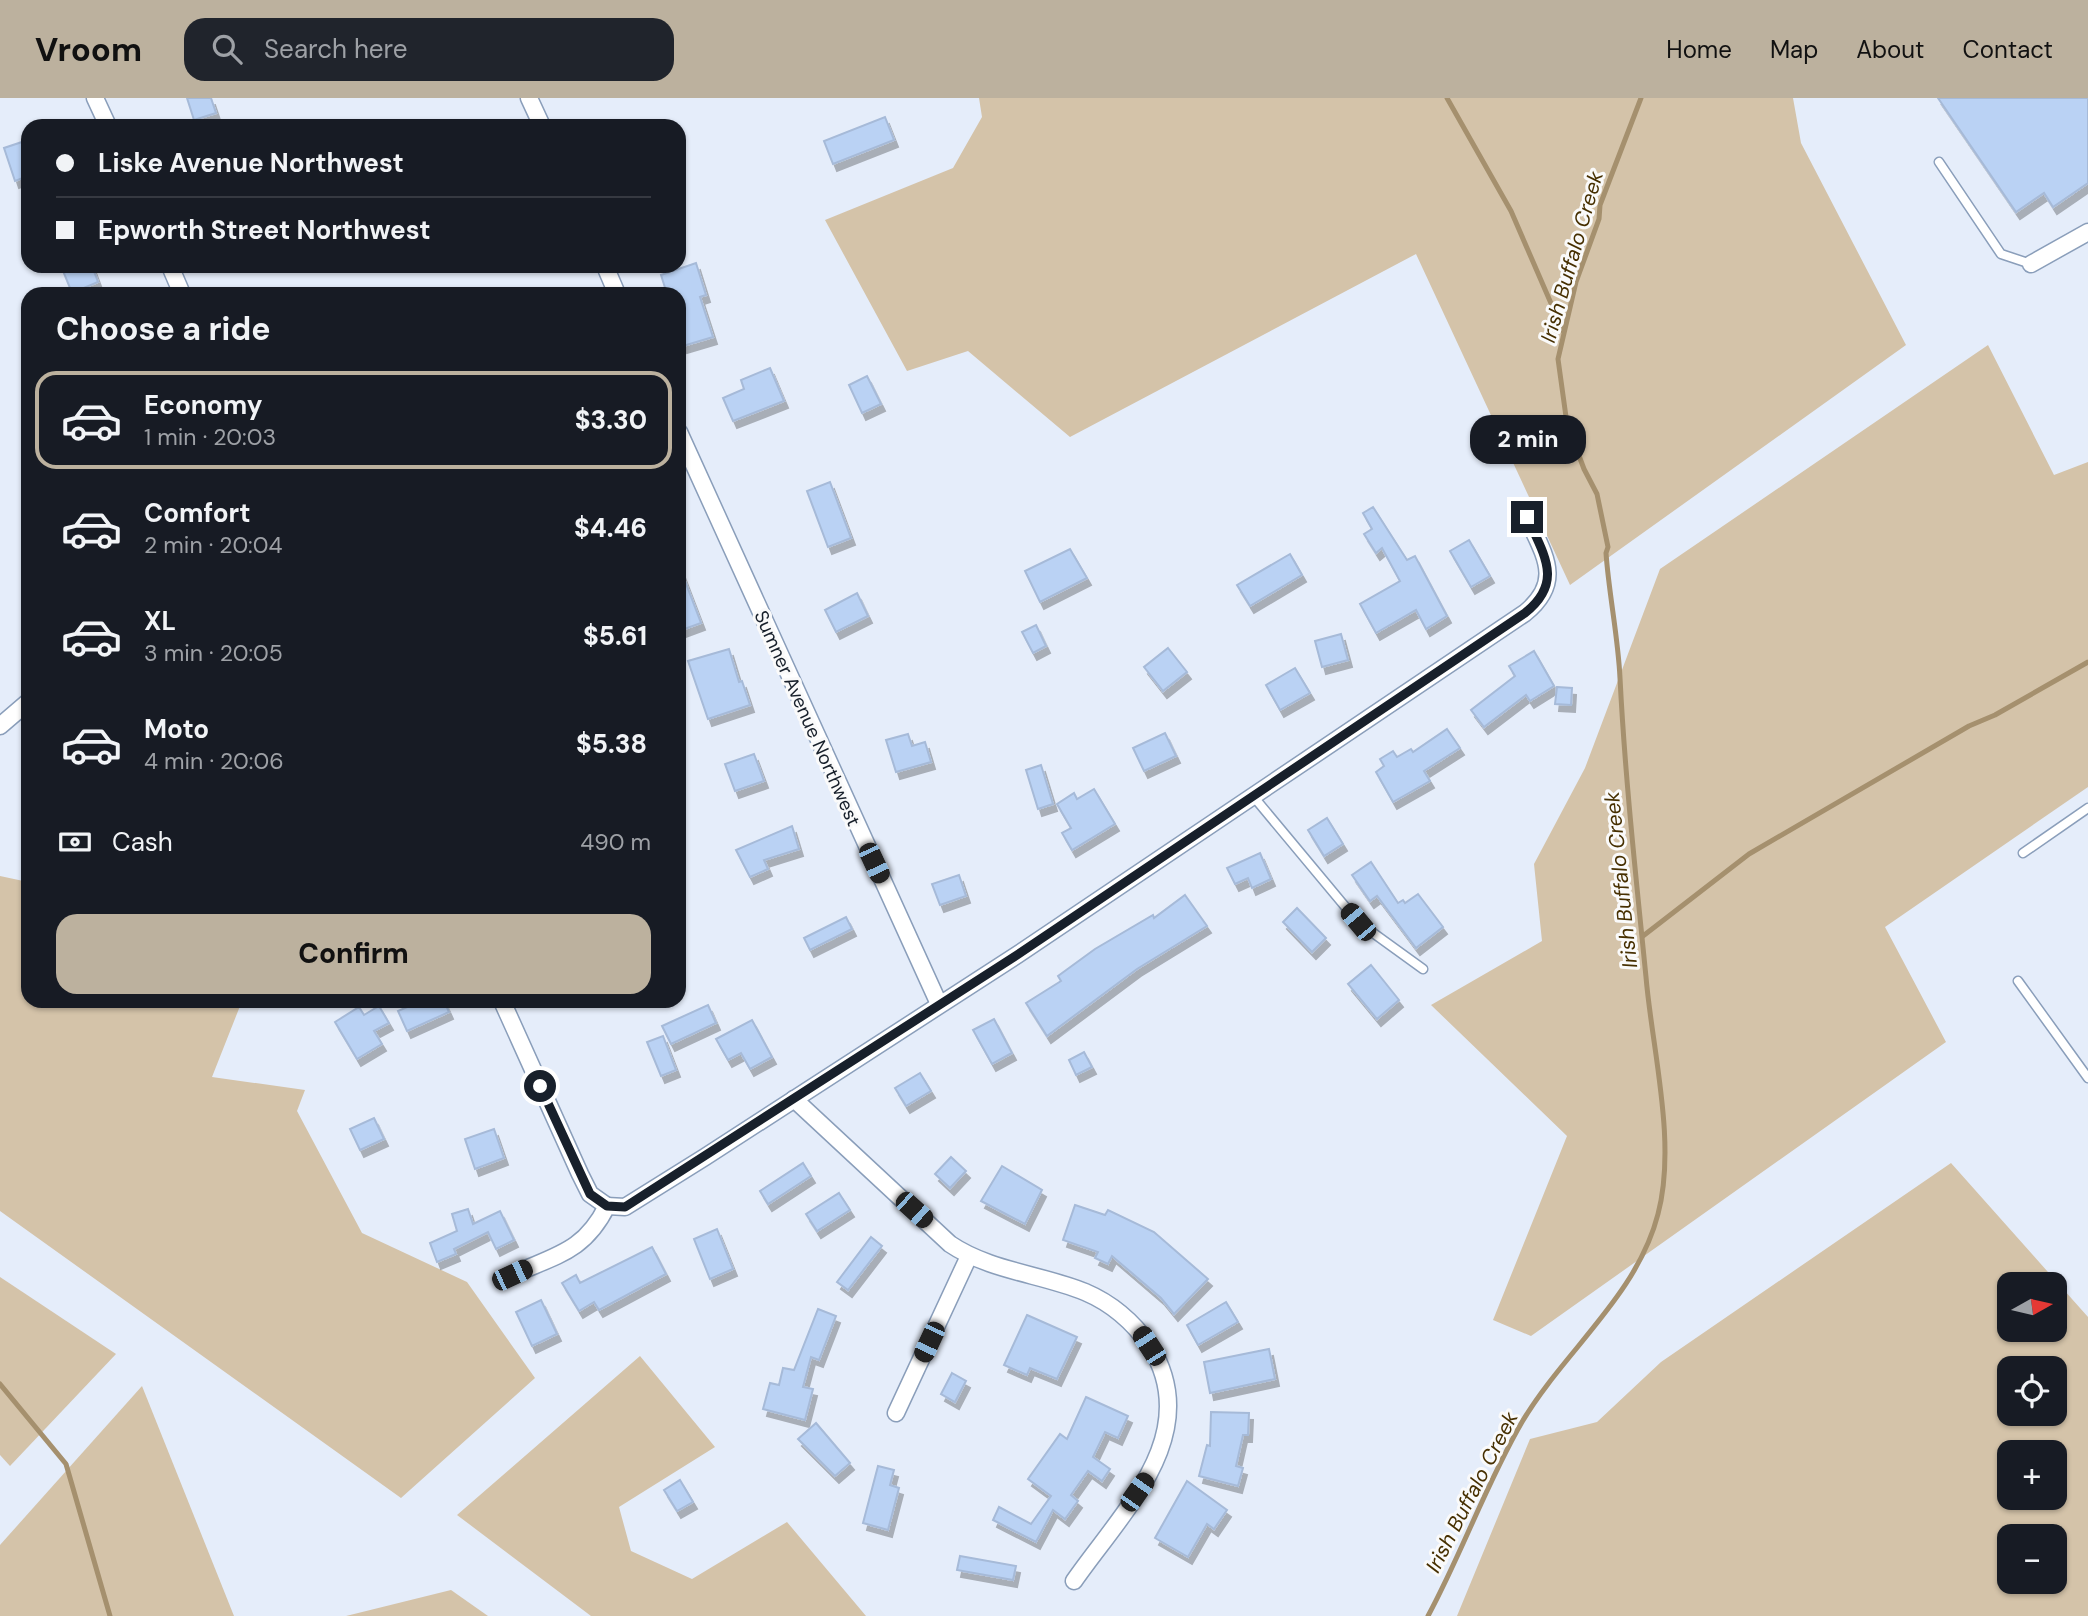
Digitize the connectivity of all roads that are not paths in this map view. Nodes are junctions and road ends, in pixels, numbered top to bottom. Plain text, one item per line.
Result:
1 (94, 98) edge
2 (529, 98) edge
3 (104, 119) edge
4 (539, 119) edge
5 (1939, 162) dead end
6 (2088, 232) edge
7 (2031, 264) joint
8 (686, 447) edge
9 (1527, 517) dead end
10 (21, 708) edge
11 (0, 726) edge
12 (1253, 796) junction
13 (2088, 808) edge
14 (2023, 853) dead end
15 (1423, 969) dead end
16 (2018, 981) dead end
17 (939, 1004) junction
18 (505, 1008) edge
19 (2088, 1078) edge
20 (794, 1099) junction
21 (607, 1206) junction
22 (969, 1256) junction
23 (512, 1275) dead end
24 (896, 1413) dead end
25 (1074, 1581) dead end

1 - 3 street
2 - 4 street
5 - 7 lane
6 - 7 street
8 - 17 street, Sumner Avenue Northwest
9 - 12 street
10 - 11 street
12 - 15 lane
12 - 17 street
13 - 14 lane
16 - 19 lane
17 - 20 street
18 - 21 street
20 - 21 street
20 - 22 street
21 - 23 street
22 - 24 street
22 - 25 street

